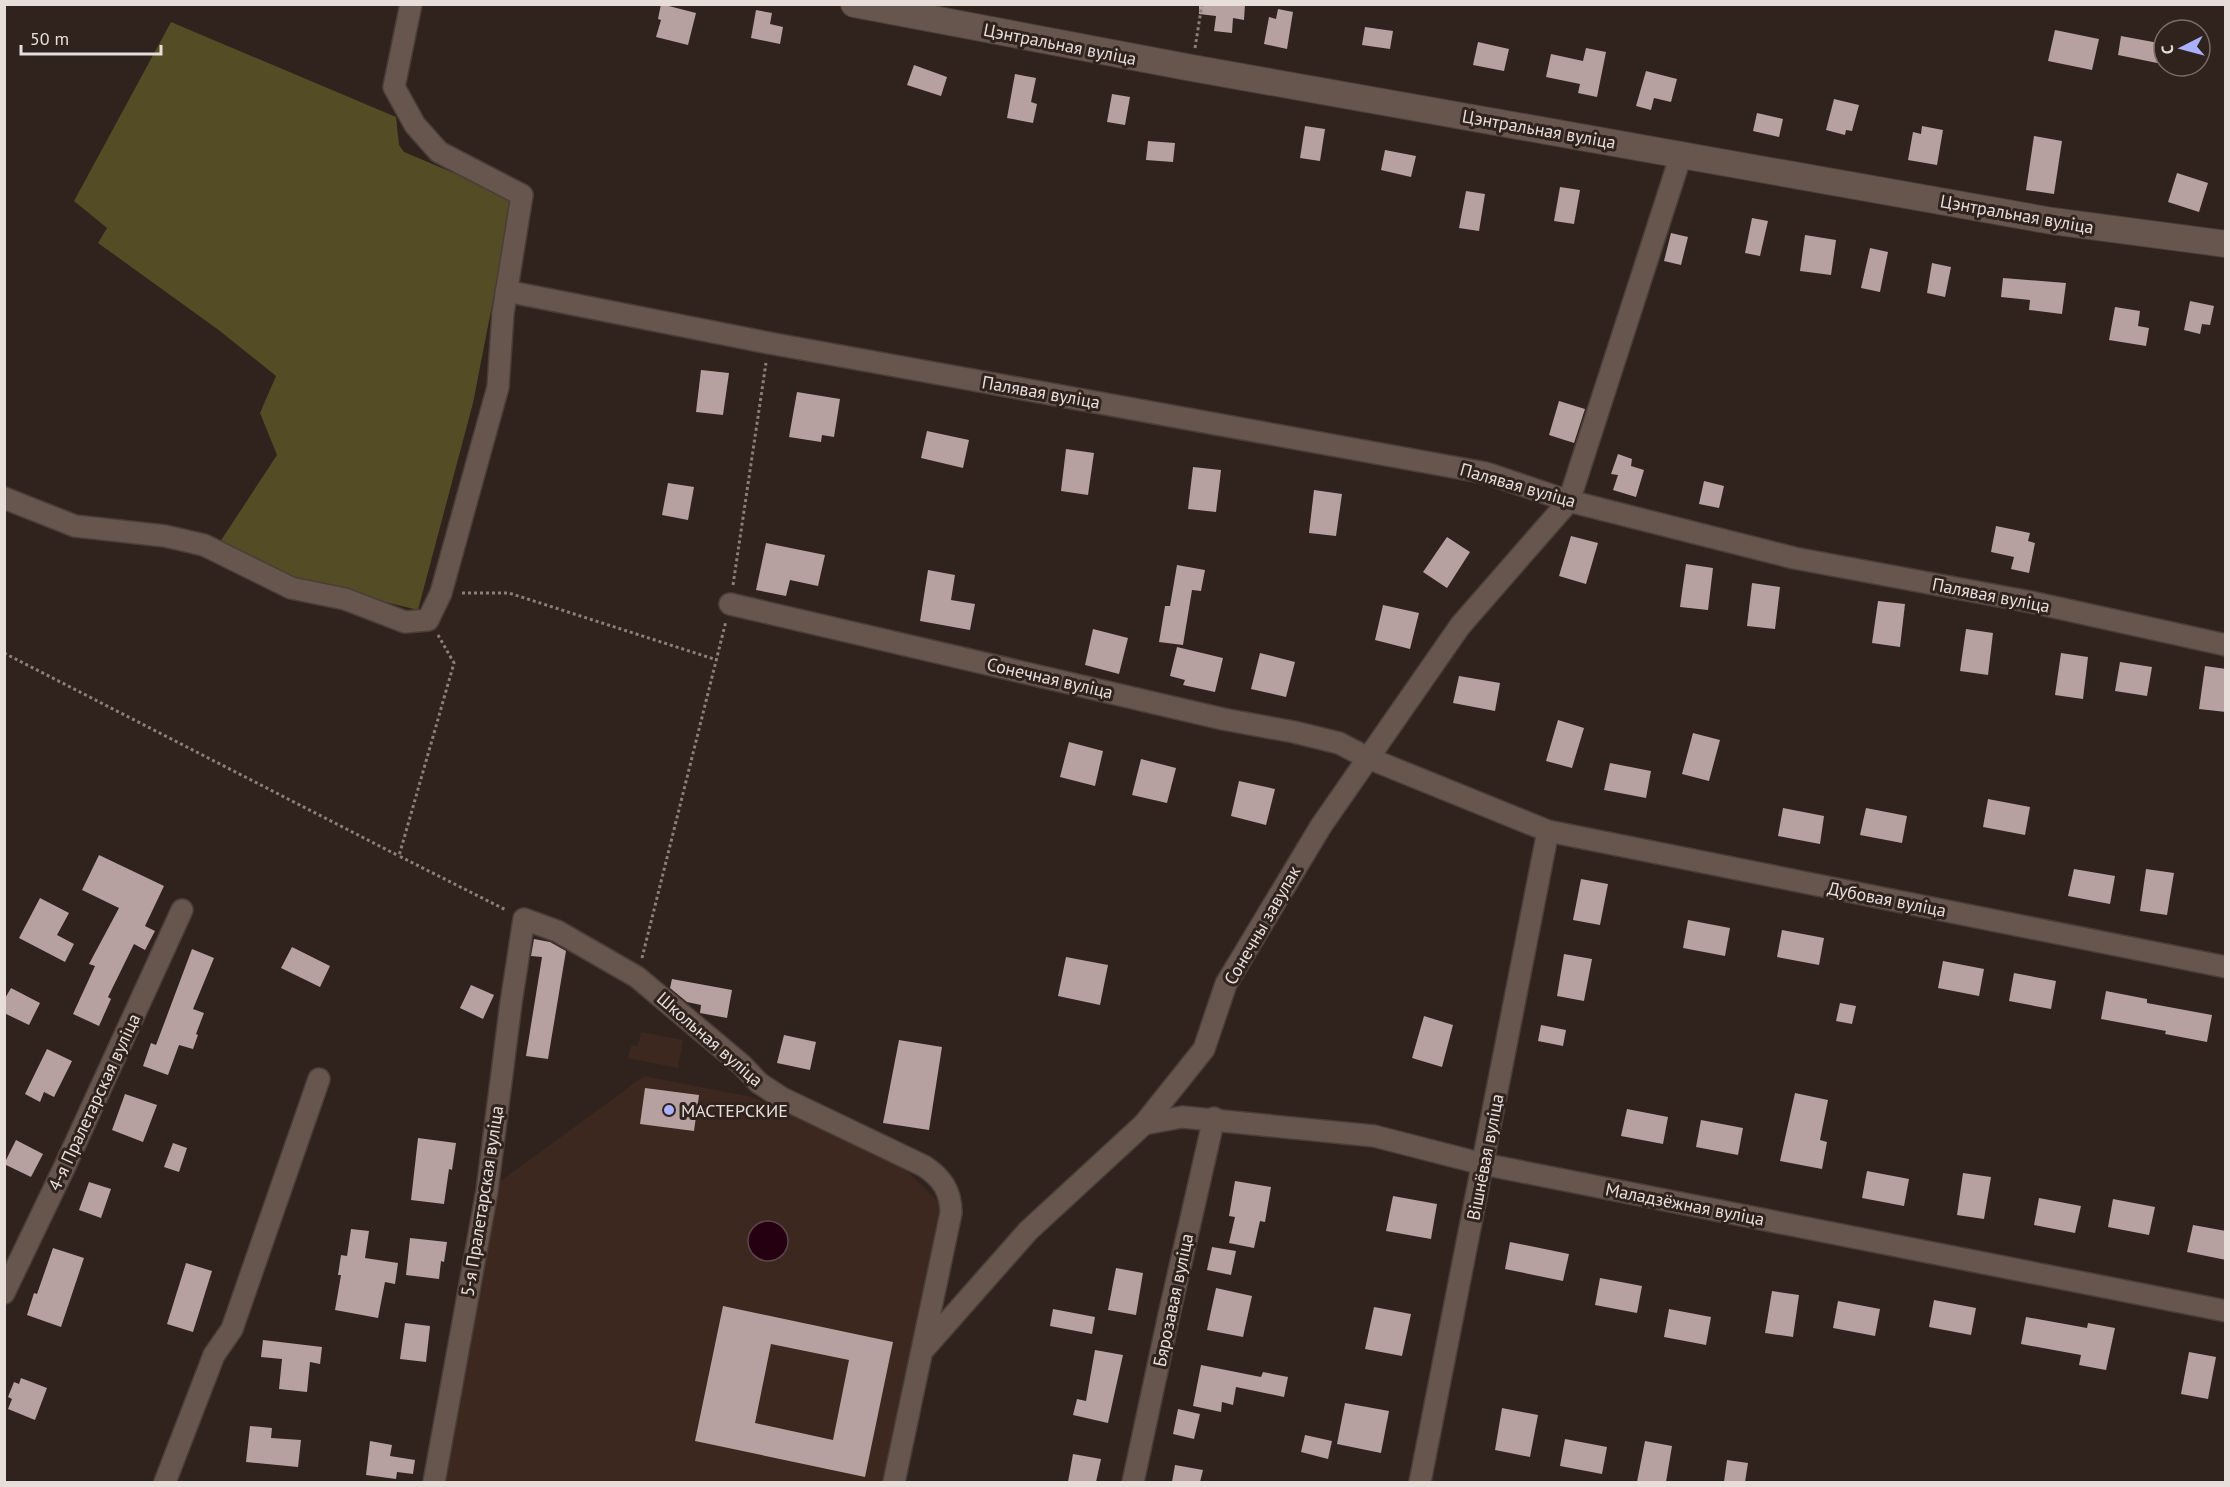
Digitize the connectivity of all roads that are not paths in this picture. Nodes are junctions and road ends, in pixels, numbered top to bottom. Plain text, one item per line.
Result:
1 (411, 4) edge
2 (854, 4) edge
3 (1682, 155) junction
4 (2226, 244) edge
5 (506, 291) junction
6 (4, 498) edge
7 (1569, 501) junction
8 (730, 604) road end
9 (2226, 645) edge
10 (1368, 758) junction
11 (1548, 831) junction
12 (182, 910) dead end
13 (524, 919) joint
14 (2226, 967) edge
15 (319, 1079) dead end
16 (1214, 1118) junction
17 (1144, 1125) junction
18 (1484, 1164) junction
19 (4, 1293) edge
20 (2226, 1311) edge
21 (923, 1350) junction
22 (165, 1482) edge
23 (435, 1482) edge
24 (894, 1482) edge
25 (1133, 1482) edge
26 (1420, 1482) edge

1 - 5 street
2 - 3 street, Цэнтральная вуліца
3 - 4 street, Цэнтральная вуліца
3 - 7 street
5 - 6 street
5 - 7 street, Палявая вуліца
7 - 9 street, Палявая вуліца
7 - 10 street, Сонечны завулак
8 - 10 street, Сонечная вуліца
10 - 11 street
10 - 17 street, Сонечны завулак
11 - 14 street, Дубовая вуліца
11 - 18 street, Вішнёвая вуліца
12 - 19 street, 4-я Пралетарская вуліца
13 - 21 street, Школьная вуліца
13 - 23 street, 5-я Пралетарская вуліца
15 - 22 street
16 - 17 street, Маладзёжная вуліца
16 - 18 street, Маладзёжная вуліца
16 - 25 street, Бярозавая вуліца
17 - 21 street, Сонечны завулак
18 - 20 street, Маладзёжная вуліца
18 - 26 street, Вішнёвая вуліца
21 - 24 street, Школьная вуліца

